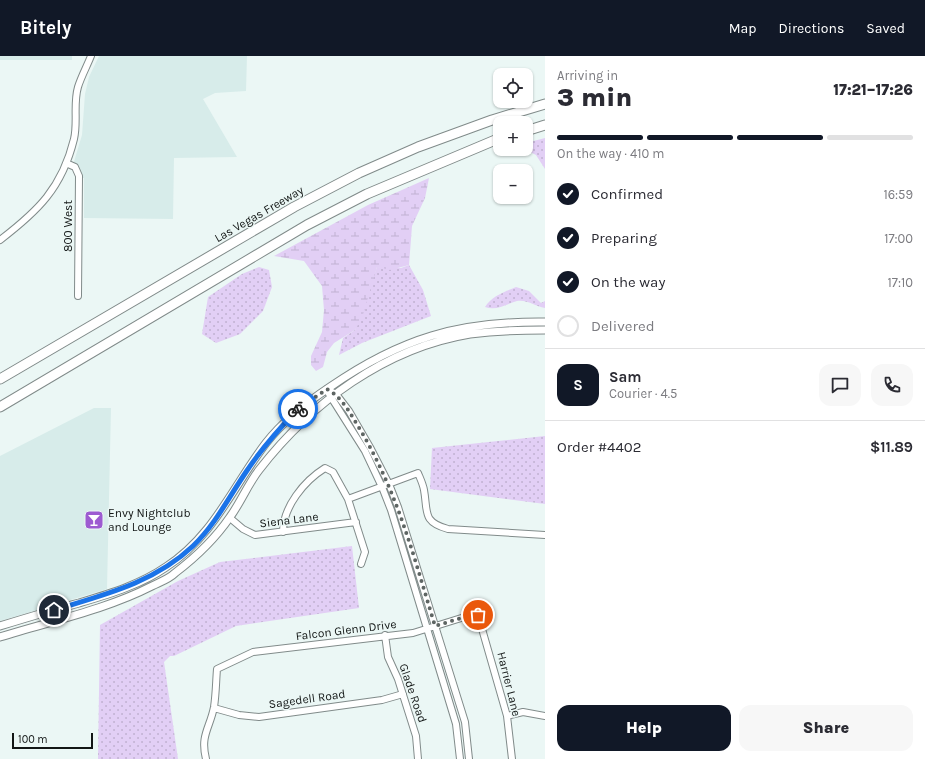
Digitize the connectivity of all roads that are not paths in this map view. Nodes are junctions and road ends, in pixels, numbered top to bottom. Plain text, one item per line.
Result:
1 (91, 56) edge
2 (545, 104) edge
3 (545, 125) edge
4 (533, 129) edge
5 (493, 141) edge
6 (66, 163) junction
7 (0, 240) edge
8 (78, 296) dead end
9 (545, 322) edge
10 (545, 330) edge
11 (0, 379) edge
12 (327, 389) junction
13 (333, 396) junction
14 (0, 407) edge
15 (389, 484) junction
16 (382, 486) junction
17 (348, 499) junction
18 (230, 518) junction
19 (356, 522) junction
20 (283, 532) junction
21 (545, 535) edge
22 (361, 564) dead end
23 (478, 615) joint
24 (0, 626) edge
25 (435, 626) junction
26 (428, 629) junction
27 (385, 635) junction
28 (0, 637) edge
29 (403, 694) junction
30 (214, 708) junction
31 (506, 716) junction
32 (545, 716) edge
33 (206, 759) edge
34 (418, 759) edge
35 (460, 759) edge
36 (469, 759) edge
37 (512, 759) edge

1 - 6 street
2 - 11 highway, Las Vegas Freeway
3 - 4 highway
5 - 14 highway
6 - 7 street
6 - 8 street, 800 West
9 - 12 main road
10 - 13 main road
12 - 13 street
12 - 24 main road
13 - 15 street
13 - 16 street
13 - 18 main road
15 - 16 street
15 - 21 street
15 - 25 street
16 - 17 street
16 - 26 street
17 - 19 street
17 - 20 street
18 - 20 street, Siena Lane
18 - 28 main road
19 - 20 street, Siena Lane
19 - 22 street
23 - 25 street, Falcon Glenn Drive
23 - 31 street, Harrier Lane
25 - 26 street, Falcon Glenn Drive
25 - 36 street
26 - 27 street, Falcon Glenn Drive
26 - 35 street
27 - 29 street, Glade Road
27 - 30 street, Falcon Glenn Drive
29 - 30 street, Sagedell Road
29 - 34 street, Glade Road
30 - 33 street
31 - 32 street
31 - 37 street, Harrier Lane

